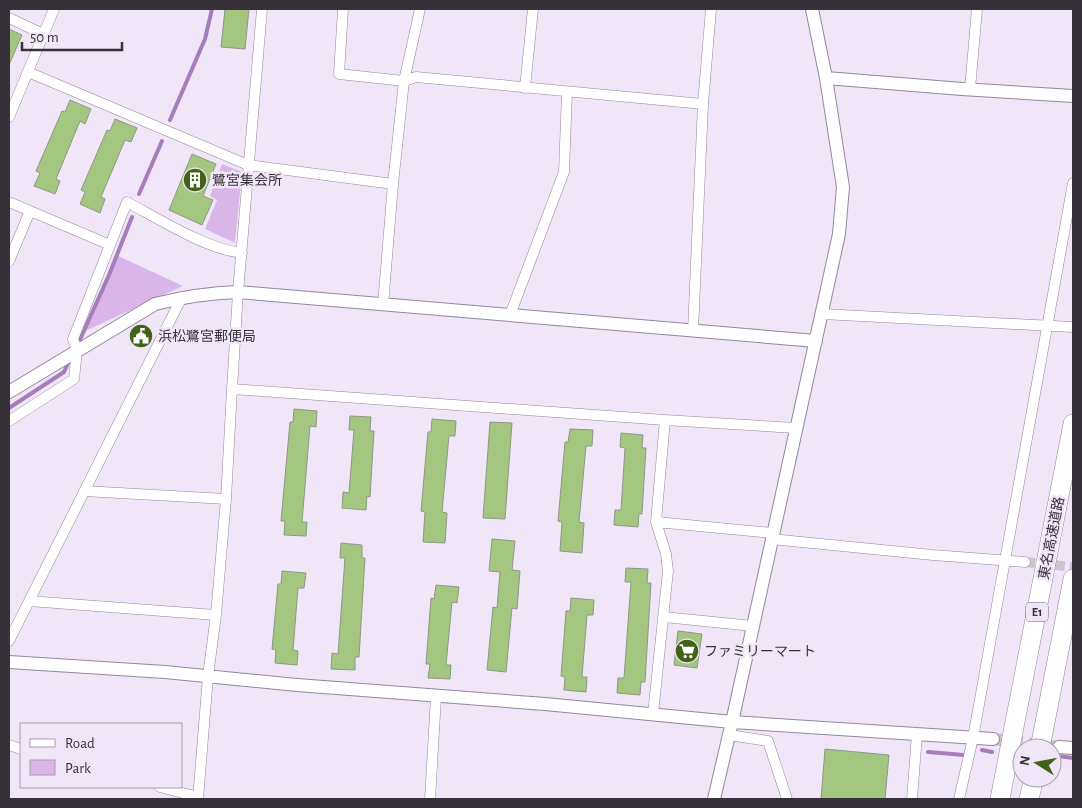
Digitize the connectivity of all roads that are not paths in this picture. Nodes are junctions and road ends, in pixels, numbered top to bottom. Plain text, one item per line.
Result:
1 (54, 9) edge
2 (262, 9) edge
3 (343, 9) edge
4 (420, 9) edge
5 (533, 9) edge
6 (711, 9) edge
7 (812, 9) edge
8 (976, 9) edge
9 (9, 18) edge
10 (43, 34) junction
11 (28, 72) junction
12 (826, 78) junction
13 (404, 80) junction
14 (525, 88) junction
15 (970, 89) junction
16 (567, 92) junction
17 (1073, 96) edge
18 (703, 104) junction
19 (9, 117) edge
20 (248, 165) junction
21 (1073, 183) edge
22 (393, 184) junction
23 (9, 202) edge
24 (30, 211) junction
25 (110, 245) junction
26 (242, 253) junction
27 (9, 261) edge
28 (238, 292) junction
29 (182, 297) junction
30 (384, 304) junction
31 (822, 314) junction
32 (510, 315) junction
33 (1048, 326) junction
34 (1073, 327) edge
35 (693, 331) junction
36 (816, 341) junction
37 (76, 348) junction
38 (11, 388) edge
39 (232, 389) junction
40 (665, 420) junction
41 (9, 421) edge
42 (1073, 424) edge
43 (796, 428) junction
44 (84, 491) junction
45 (226, 499) junction
46 (656, 522) junction
47 (772, 536) junction
48 (1006, 561) junction
49 (1025, 562) tunnel mouth
50 (1073, 579) edge
51 (29, 601) junction
52 (216, 614) junction
53 (664, 617) junction
54 (753, 626) junction
55 (9, 641) edge
56 (9, 662) edge
57 (208, 676) junction
58 (436, 697) junction
59 (653, 714) junction
60 (732, 722) junction
61 (917, 734) junction
62 (729, 735) junction
63 (973, 738) junction
64 (1042, 738) edge
65 (993, 739) tunnel mouth
66 (163, 788) edge
67 (198, 798) edge
68 (430, 799) edge
69 (714, 799) edge
70 (787, 799) edge
71 (912, 799) edge
72 (959, 799) edge
73 (1000, 799) edge

1 - 10 street
2 - 20 street
3 - 13 street
4 - 13 street
5 - 14 street
6 - 18 street
7 - 12 street
8 - 15 street
9 - 10 street
10 - 11 street
11 - 19 street
11 - 20 street
12 - 15 street
12 - 31 street
13 - 14 street
13 - 22 street
14 - 16 street
15 - 17 street
16 - 18 street
16 - 32 street
18 - 35 street
20 - 22 street
20 - 26 street
21 - 33 street
22 - 30 street
23 - 24 street
24 - 25 street
24 - 27 street
25 - 26 street
25 - 37 street
26 - 28 street
28 - 29 street
28 - 30 street
28 - 39 street
29 - 37 street
29 - 44 street
30 - 32 street
31 - 33 street
31 - 36 street
32 - 35 street
33 - 34 street
33 - 48 street
35 - 36 street
36 - 43 street
37 - 38 street
37 - 41 street
39 - 40 street
39 - 45 street
40 - 43 street
40 - 46 street
42 - 73 highway, 東名高速道路 / E1
43 - 47 street
44 - 45 street
44 - 51 street
45 - 52 street
46 - 47 street
46 - 53 street
47 - 48 street
47 - 54 street
48 - 49 street
48 - 63 street
50 - 64 highway, E1
51 - 52 street
51 - 55 street
52 - 57 street
53 - 54 street
53 - 59 street
54 - 60 street
56 - 57 street
57 - 58 street
57 - 67 street
58 - 59 street
58 - 68 street
59 - 60 street
60 - 61 street
60 - 62 street
61 - 63 street
61 - 71 street
62 - 69 street
62 - 70 street
63 - 65 street
63 - 72 street
66 - 67 street

